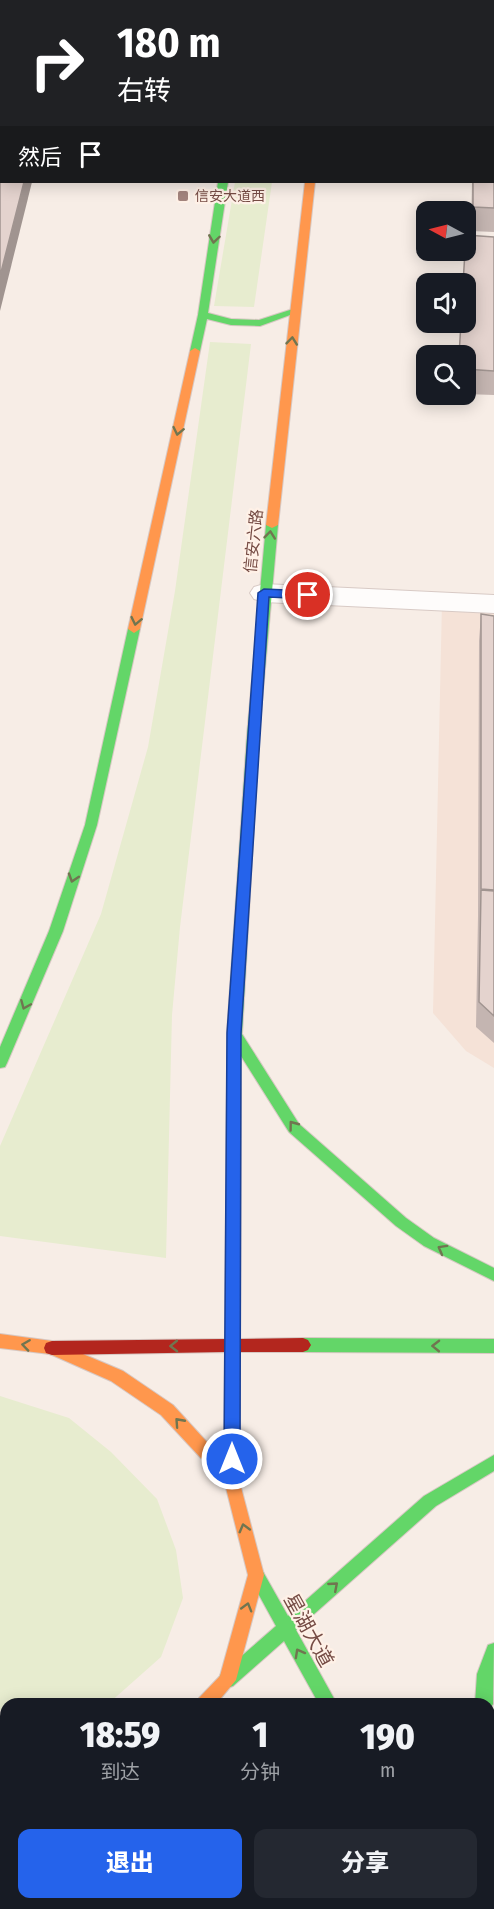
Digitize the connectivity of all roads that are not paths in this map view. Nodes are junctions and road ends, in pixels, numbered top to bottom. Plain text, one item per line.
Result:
1 (223, 183) edge
2 (310, 183) edge
3 (296, 311) junction
4 (203, 315) junction
5 (264, 593) junction
6 (494, 604) edge
7 (56, 932) junction
8 (12, 996) dead end
9 (234, 1033) junction
10 (0, 1063) edge
11 (494, 1275) edge
12 (0, 1341) edge
13 (233, 1345) junction
14 (494, 1346) edge
15 (52, 1348) junction
16 (494, 1462) edge
17 (232, 1481) junction
18 (256, 1575) junction
19 (286, 1629) junction
20 (494, 1651) edge
21 (227, 1680) junction
22 (210, 1698) edge
23 (325, 1698) edge
24 (484, 1698) edge

1 -> 4 main road
2 - 3 main road, 信安六路
3 - 4 main road
5 -> 3 main road, 信安六路
4 -> 7 main road
5 - 6 street
5 - 9 main road, 信安六路
7 - 8 main road
7 -> 10 main road
11 -> 9 main road
9 - 13 main road, 信安六路
15 -> 12 main road
14 -> 13 main road
13 -> 15 main road
13 - 17 main road, 信安六路
17 -> 15 main road
19 -> 16 main road
18 -> 17 main road, 星湖大道
18 - 19 main road, 星湖大道
21 -> 18 main road
19 - 21 main road
23 -> 19 main road, 星湖大道
20 - 24 main road
21 - 22 main road

